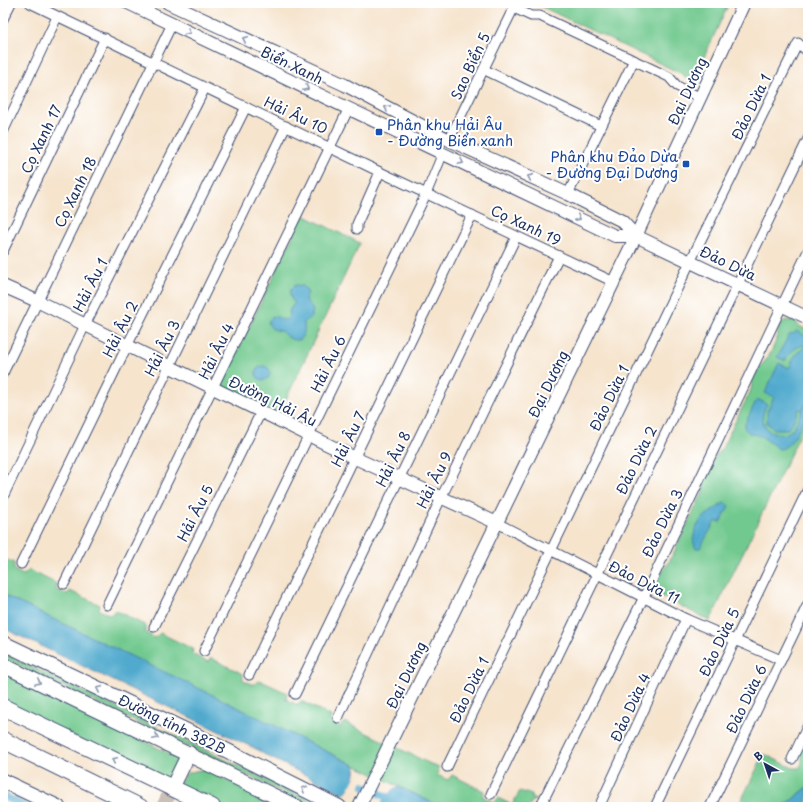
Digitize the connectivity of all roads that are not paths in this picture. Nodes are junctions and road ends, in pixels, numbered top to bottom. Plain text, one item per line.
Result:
1 (11, 3) edge
2 (30, 3) edge
3 (128, 3) edge
4 (168, 3) edge
5 (744, 3) edge
6 (181, 6) edge
7 (515, 6) edge
8 (57, 17) junction
9 (3, 19) edge
10 (172, 24) junction
11 (105, 38) junction
12 (808, 52) edge
13 (634, 60) junction
14 (153, 62) junction
15 (485, 70) junction
16 (205, 88) junction
17 (701, 98) junction
18 (246, 107) junction
19 (349, 108) junction
20 (286, 126) junction
21 (601, 126) junction
22 (3, 132) edge
23 (808, 139) edge
24 (450, 140) junction
25 (330, 147) junction
26 (443, 153) junction
27 (380, 172) junction
28 (426, 194) junction
29 (568, 194) junction
30 (472, 215) junction
31 (357, 229) dead end
32 (636, 236) junction
33 (516, 237) junction
34 (3, 251) edge
35 (808, 251) edge
36 (559, 256) junction
37 (690, 262) junction
38 (614, 282) junction
39 (738, 284) junction
40 (3, 286) edge
41 (37, 301) junction
42 (782, 305) junction
43 (808, 318) edge
44 (85, 325) junction
45 (127, 346) junction
46 (168, 366) junction
47 (3, 373) edge
48 (214, 389) junction
49 (261, 412) junction
50 (309, 435) junction
51 (355, 458) junction
52 (399, 477) junction
53 (808, 488) edge
54 (3, 497) edge
55 (441, 498) junction
56 (497, 523) junction
57 (552, 550) junction
58 (22, 564) dead end
59 (597, 573) junction
60 (64, 584) dead end
61 (644, 597) junction
62 (808, 604) edge
63 (107, 605) dead end
64 (686, 619) junction
65 (154, 627) dead end
66 (734, 641) junction
67 (3, 643) edge
68 (204, 651) dead end
69 (781, 660) junction
70 (3, 665) edge
71 (249, 676) dead end
72 (295, 694) dead end
73 (3, 707) edge
74 (338, 718) dead end
75 (808, 725) edge
76 (3, 741) edge
77 (188, 753) junction
78 (792, 759) dead end
79 (448, 767) dead end
80 (3, 781) edge
81 (173, 786) tunnel mouth
82 (491, 794) dead end
83 (360, 804) edge
84 (58, 807) edge
85 (140, 807) edge
86 (212, 807) edge
87 (297, 807) edge
88 (339, 807) edge
89 (540, 807) edge
90 (599, 807) edge
91 (655, 807) edge
92 (710, 807) edge

1 - 9 street
2 - 8 street
3 - 10 street, Biển Xanh
4 - 6 street, Biển Xanh
5 - 17 street, Đại Dương
6 - 10 street
24 -> 6 street, Biển Xanh
7 - 13 street
7 - 15 street, Sao Biển 5
8 - 11 street
8 - 22 street
10 - 14 street, Cọ Xanh 18
10 -> 19 street, Biển Xanh
11 - 14 street
11 - 34 street, Cọ Xanh 17
12 - 37 street, Đảo Dừa 1
13 - 17 street
13 - 21 street
14 - 16 street, Hải Âu 10
14 - 41 street, Cọ Xanh 18
15 - 21 street
15 - 24 street, Sao Biển 5
16 - 18 street, Hải Âu 10
16 - 44 street, Hải Âu 1
17 - 32 street, Đại Dương
18 - 20 street, Hải Âu 10
18 - 45 street, Hải Âu 2
19 - 25 street, Hải Âu 4
19 - 26 street, Biển Xanh
20 - 25 street, Hải Âu 10
20 - 46 street, Hải Âu 3
21 - 29 street
23 - 39 street, Đảo Dừa 2
24 - 26 street
29 -> 24 street, Biển Xanh
25 - 27 street, Hải Âu 10
25 - 48 street, Hải Âu 4
26 - 28 street, Hải Âu 6
26 -> 32 street, Biển Xanh
27 - 28 street, Hải Âu 10
27 - 31 street
28 - 30 street, Cọ Xanh 19
28 - 50 street, Hải Âu 6
29 - 32 street, Biển Xanh
30 - 33 street, Cọ Xanh 19
30 - 51 street, Hải Âu 7
32 - 37 street, Đảo Dừa
32 - 38 street, Đại Dương
33 - 36 street, Cọ Xanh 19
33 - 52 street, Hải Âu 8
35 - 42 street, Đảo Dừa 3
36 - 38 street, Cọ Xanh 19
36 - 55 street, Hải Âu 9
37 - 39 street, Đảo Dừa
37 - 57 street, Đảo Dừa 1
38 - 56 street, Đại Dương
39 - 42 street, Đảo Dừa
39 - 59 street, Đảo Dừa 2
40 - 41 street, Đường Hải Âu
41 - 44 street, Đường Hải Âu
41 - 47 street, Cọ Xanh 18
42 - 43 street, Đảo Dừa
42 - 61 street, Đảo Dừa 3
44 - 45 street, Đường Hải Âu
44 - 54 street, Hải Âu 1
45 - 46 street, Đường Hải Âu
45 - 58 street, Hải Âu 2
46 - 48 street, Đường Hải Âu
46 - 60 street, Hải Âu 3
48 - 49 street, Đường Hải Âu
48 - 63 street, Hải Âu 4
49 - 50 street, Đường Hải Âu
49 - 65 street, Hải Âu 5
50 - 51 street, Đường Hải Âu
50 - 68 street, Hải Âu 6
51 - 52 street, Đường Hải Âu
51 - 71 street, Hải Âu 7
52 - 55 street, Đường Hải Âu
52 - 72 street, Hải Âu 8
53 - 66 street, Đảo Dừa 5
55 - 56 street, Đường Hải Âu
55 - 74 street, Hải Âu 9
56 - 57 street, Đảo Dừa 11
56 - 83 street, Đại Dương
57 - 59 street, Đảo Dừa 11
57 - 79 street, Đảo Dừa 1
59 - 61 street, Đảo Dừa 11
59 - 82 street, Đảo Dừa 2
61 - 64 street, Đảo Dừa 11
61 - 89 street, Đảo Dừa 3
62 - 69 street, Đảo Dừa 6
64 - 66 street, Đảo Dừa 11
64 - 90 street, Đảo Dừa 4
66 - 69 street, Đảo Dừa 11
66 - 91 street, Đảo Dừa 5
88 -> 67 main road, Đường tỉnh 382B
69 - 92 street, Đảo Dừa 6
70 -> 77 main road, Đường tỉnh 382B
86 -> 73 highway
75 - 78 street
76 - 85 highway
77 - 81 main road
77 - 87 main road, Đường tỉnh 382B
80 - 84 main road

